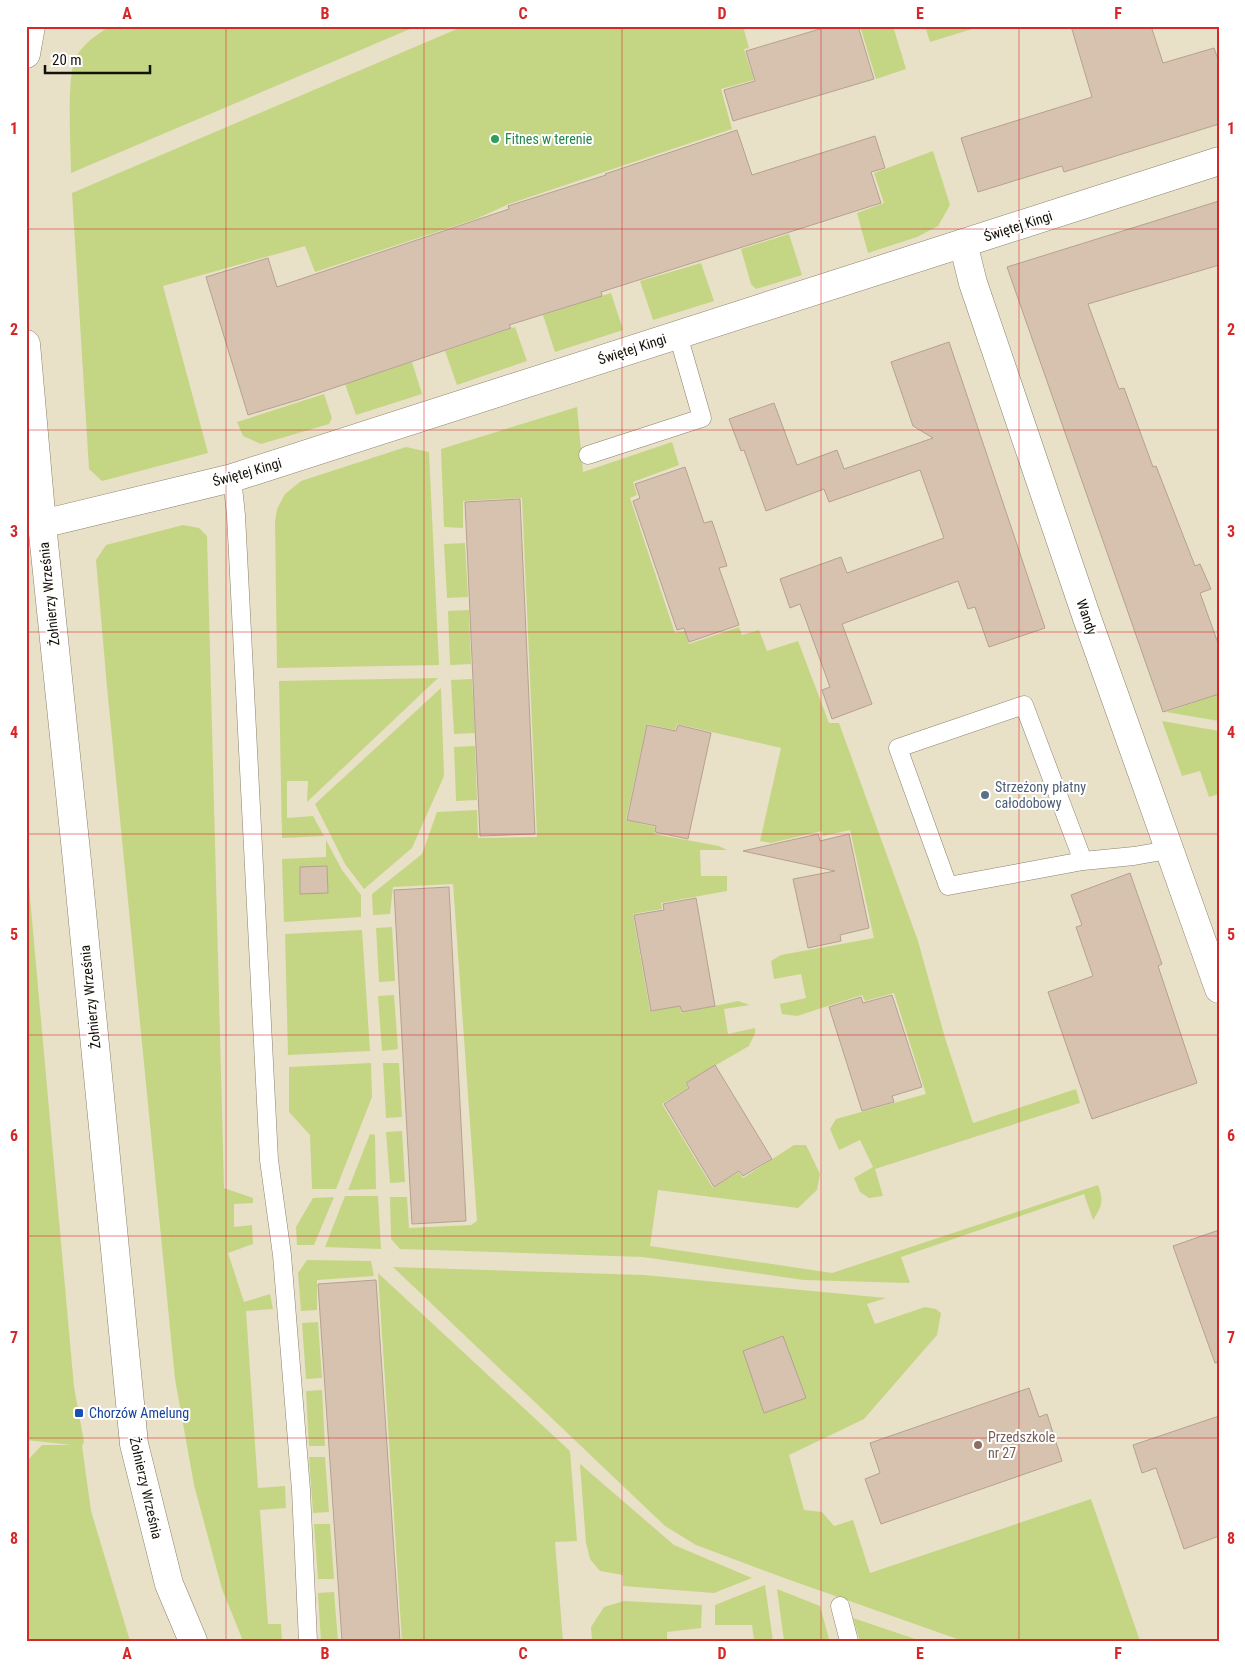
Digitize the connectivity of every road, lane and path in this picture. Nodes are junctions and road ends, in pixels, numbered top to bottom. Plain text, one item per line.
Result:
1 (31, 26) edge
2 (26, 54) edge
3 (1219, 161) edge
4 (963, 243) junction
5 (678, 335) junction
6 (26, 344) edge
7 (588, 455) dead end
8 (232, 478) junction
9 (42, 524) junction
10 (1168, 850) junction
11 (1083, 862) junction
12 (1219, 989) edge
13 (840, 1606) dead end
14 (193, 1641) edge
15 (308, 1641) edge
16 (849, 1641) edge

1 - 2 street
3 - 4 street, Świętej Kingi
4 - 5 street, Świętej Kingi
4 - 10 street, Wandy
5 - 7 lane
5 - 8 street, Świętej Kingi
6 - 9 street, Żołnierzy Września
8 - 9 street, Świętej Kingi
8 - 15 lane
9 - 14 street, Żołnierzy Września
10 - 11 lane
10 - 12 street, Wandy
11 - 11 lane
13 - 16 lane

